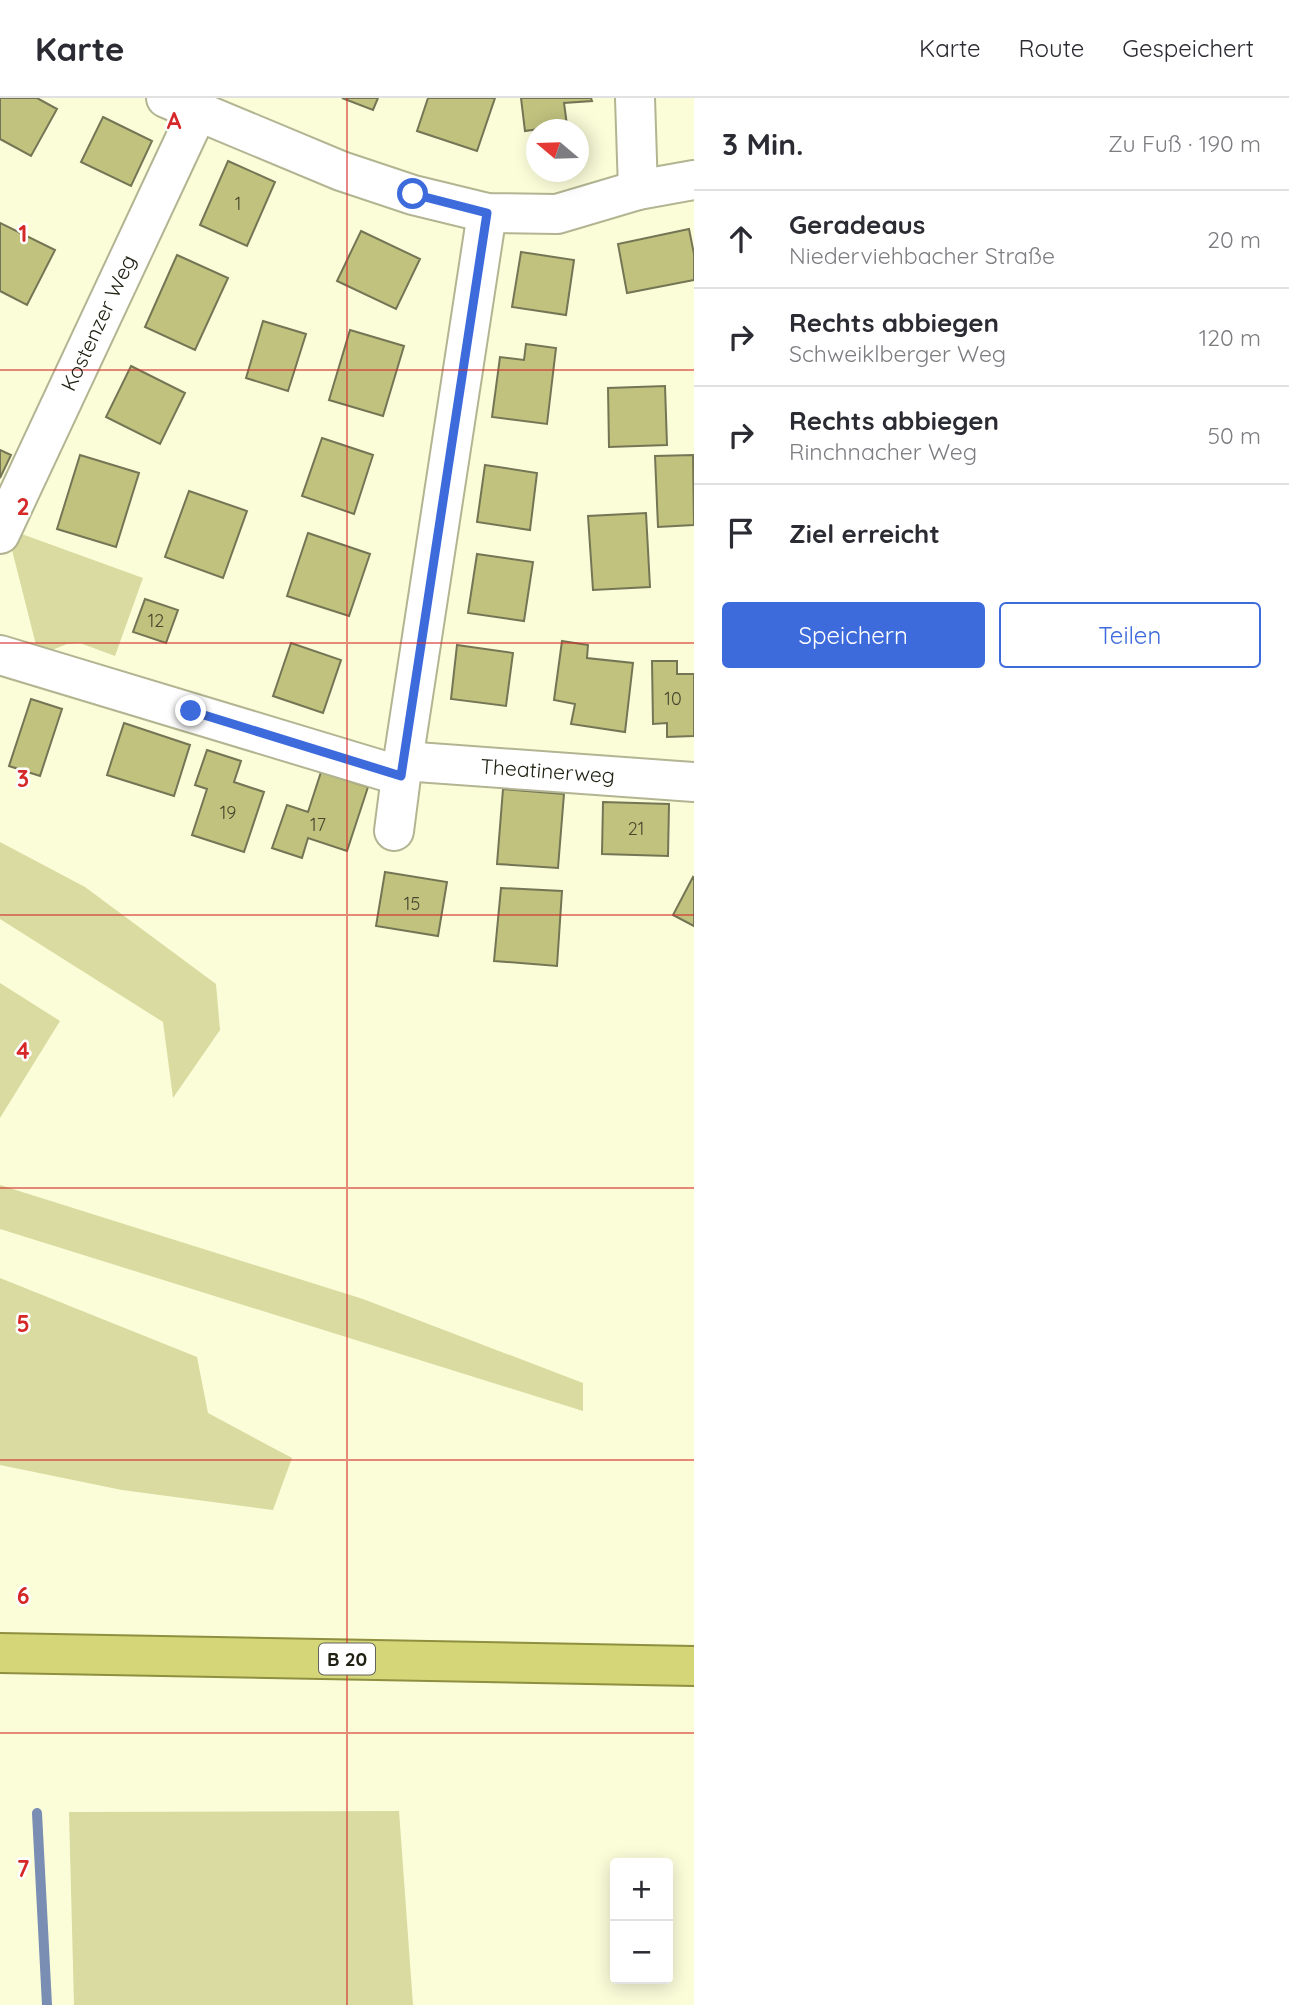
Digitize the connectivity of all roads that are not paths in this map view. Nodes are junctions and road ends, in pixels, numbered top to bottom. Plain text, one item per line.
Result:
1 (635, 98) edge
2 (182, 105) edge
3 (694, 180) edge
4 (638, 190) junction
5 (487, 213) junction
6 (0, 534) edge
7 (0, 655) edge
8 (402, 768) junction
9 (694, 782) edge
10 (394, 831) dead end
11 (0, 1653) edge
12 (694, 1666) edge

1 - 4 street
2 - 5 street
2 - 6 street, Kostenzer Weg
3 - 4 street
4 - 5 street
5 - 8 street
7 - 8 street, Theatinerweg
8 - 9 street, Theatinerweg
8 - 10 street
11 - 12 highway, B 20

